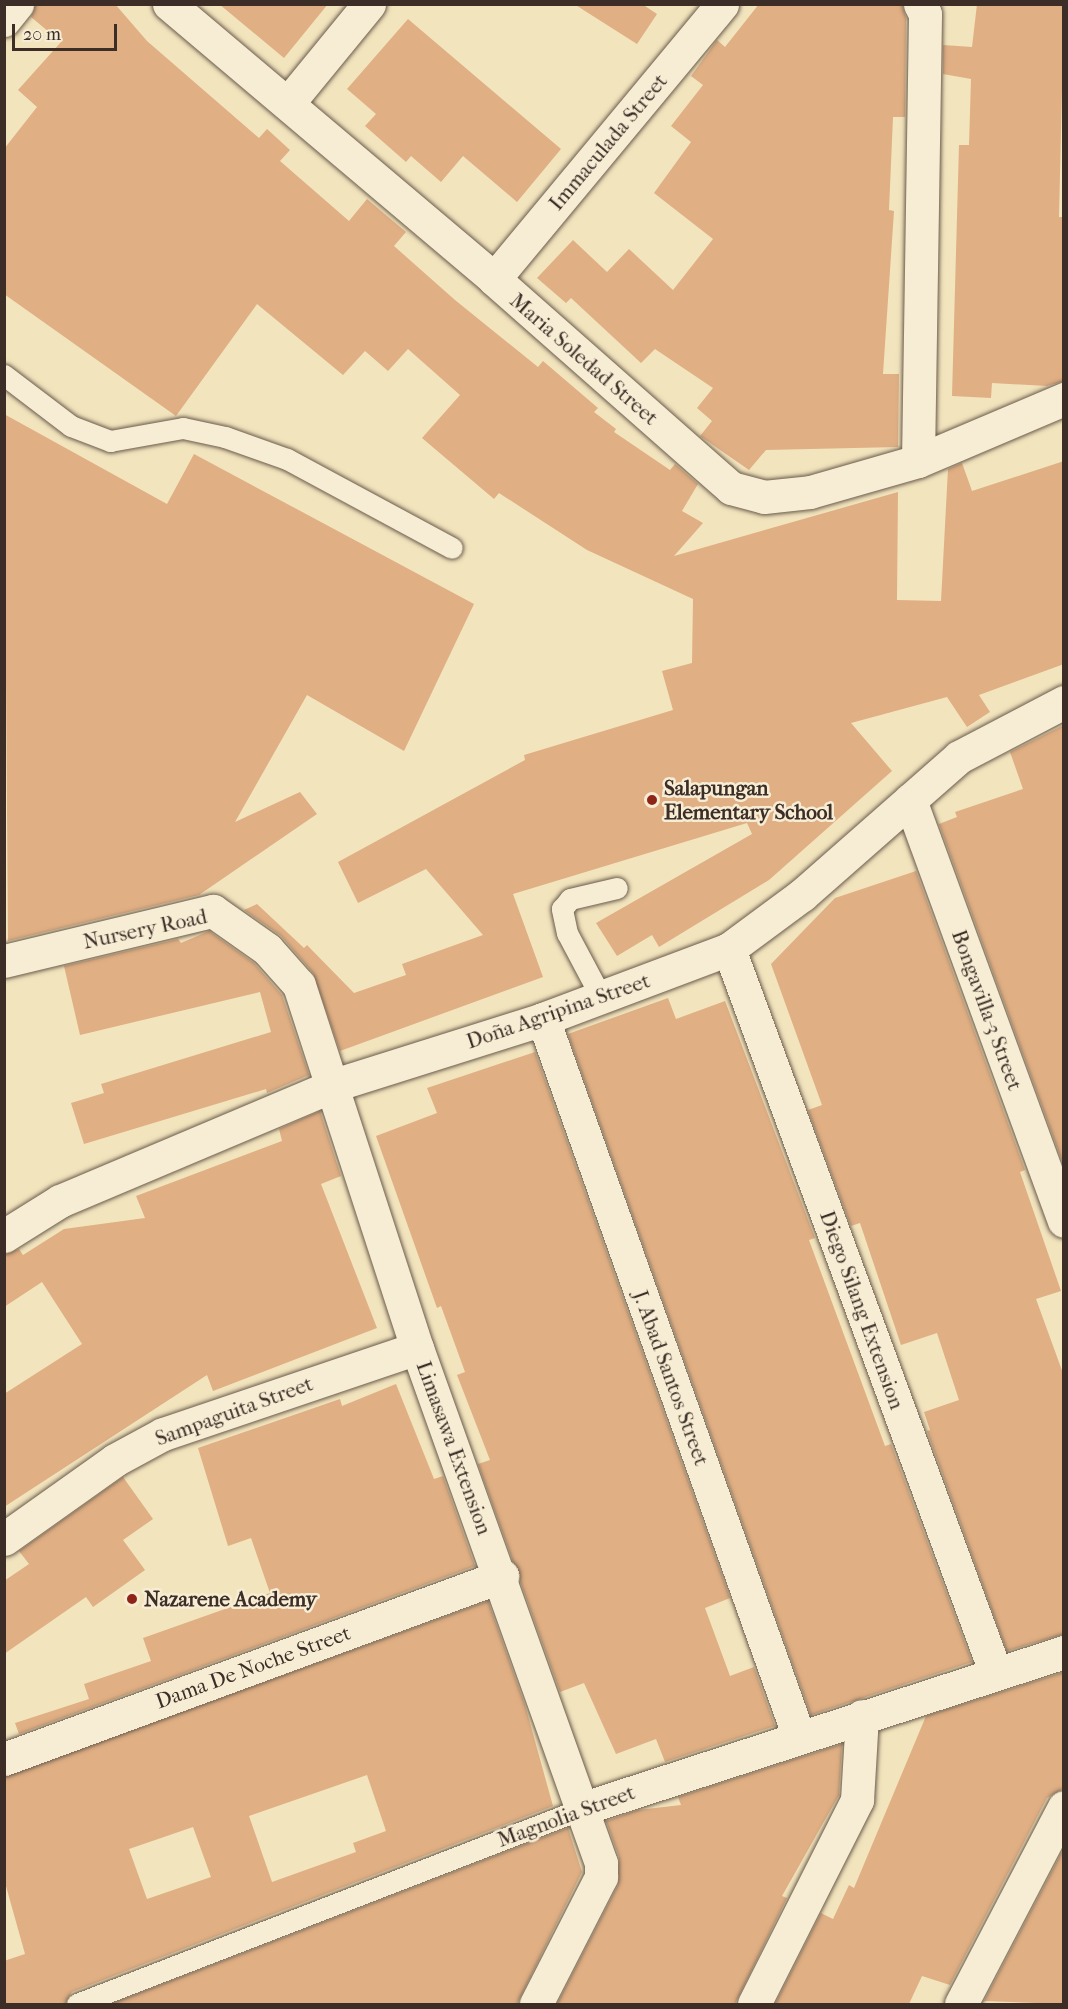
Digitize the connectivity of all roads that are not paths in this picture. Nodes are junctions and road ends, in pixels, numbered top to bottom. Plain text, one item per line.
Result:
1 (17, 4) edge
2 (169, 4) edge
3 (369, 4) edge
4 (722, 4) edge
5 (920, 4) edge
6 (4, 20) edge
7 (288, 103) junction
8 (494, 279) junction
9 (4, 375) edge
10 (1064, 399) edge
11 (918, 461) junction
12 (452, 548) dead end
13 (1064, 702) edge
14 (910, 800) junction
15 (617, 888) dead end
16 (729, 949) junction
17 (4, 961) edge
18 (601, 997) junction
19 (543, 1019) junction
20 (334, 1085) junction
21 (1064, 1221) edge
22 (4, 1236) edge
23 (417, 1348) junction
24 (4, 1539) edge
25 (502, 1576) junction
26 (1064, 1652) edge
27 (996, 1671) junction
28 (862, 1716) junction
29 (799, 1737) junction
30 (4, 1759) edge
31 (1064, 1807) edge
32 (584, 1808) junction
33 (77, 2004) edge
34 (536, 2004) edge
35 (754, 2004) edge
36 (961, 2004) edge

1 - 6 street
2 - 7 street, Maria Soledad Street
3 - 7 street
4 - 8 street, Immaculada Street
5 - 11 street
7 - 8 street, Maria Soledad Street
8 - 11 street, Maria Soledad Street
9 - 12 lane
10 - 11 street, Maria Soledad Street
13 - 14 street, Doña Agripina Street
14 - 16 street, Doña Agripina Street
14 - 21 street, Bongavilla-3 Street
15 - 18 lane
16 - 18 street, Doña Agripina Street
16 - 27 street, Diego Silang Extension
17 - 20 street, Nursery Road
18 - 19 street, Doña Agripina Street
19 - 20 street, Doña Agripina Street
19 - 29 street, J. Abad Santos Street
20 - 22 street, Doña Agripina Street
20 - 23 street, Limasawa Extension
23 - 24 street, Sampaguita Street
23 - 25 street, Limasawa Extension
25 - 30 street, Dama De Noche Street
25 - 32 street, Limasawa Extension
26 - 27 street, Magnolia Street
27 - 28 street, Magnolia Street
28 - 29 street, Magnolia Street
28 - 35 street
29 - 32 street, Magnolia Street
31 - 36 street
32 - 33 lane, Magnolia Street
32 - 34 street, Limasawa Extension

